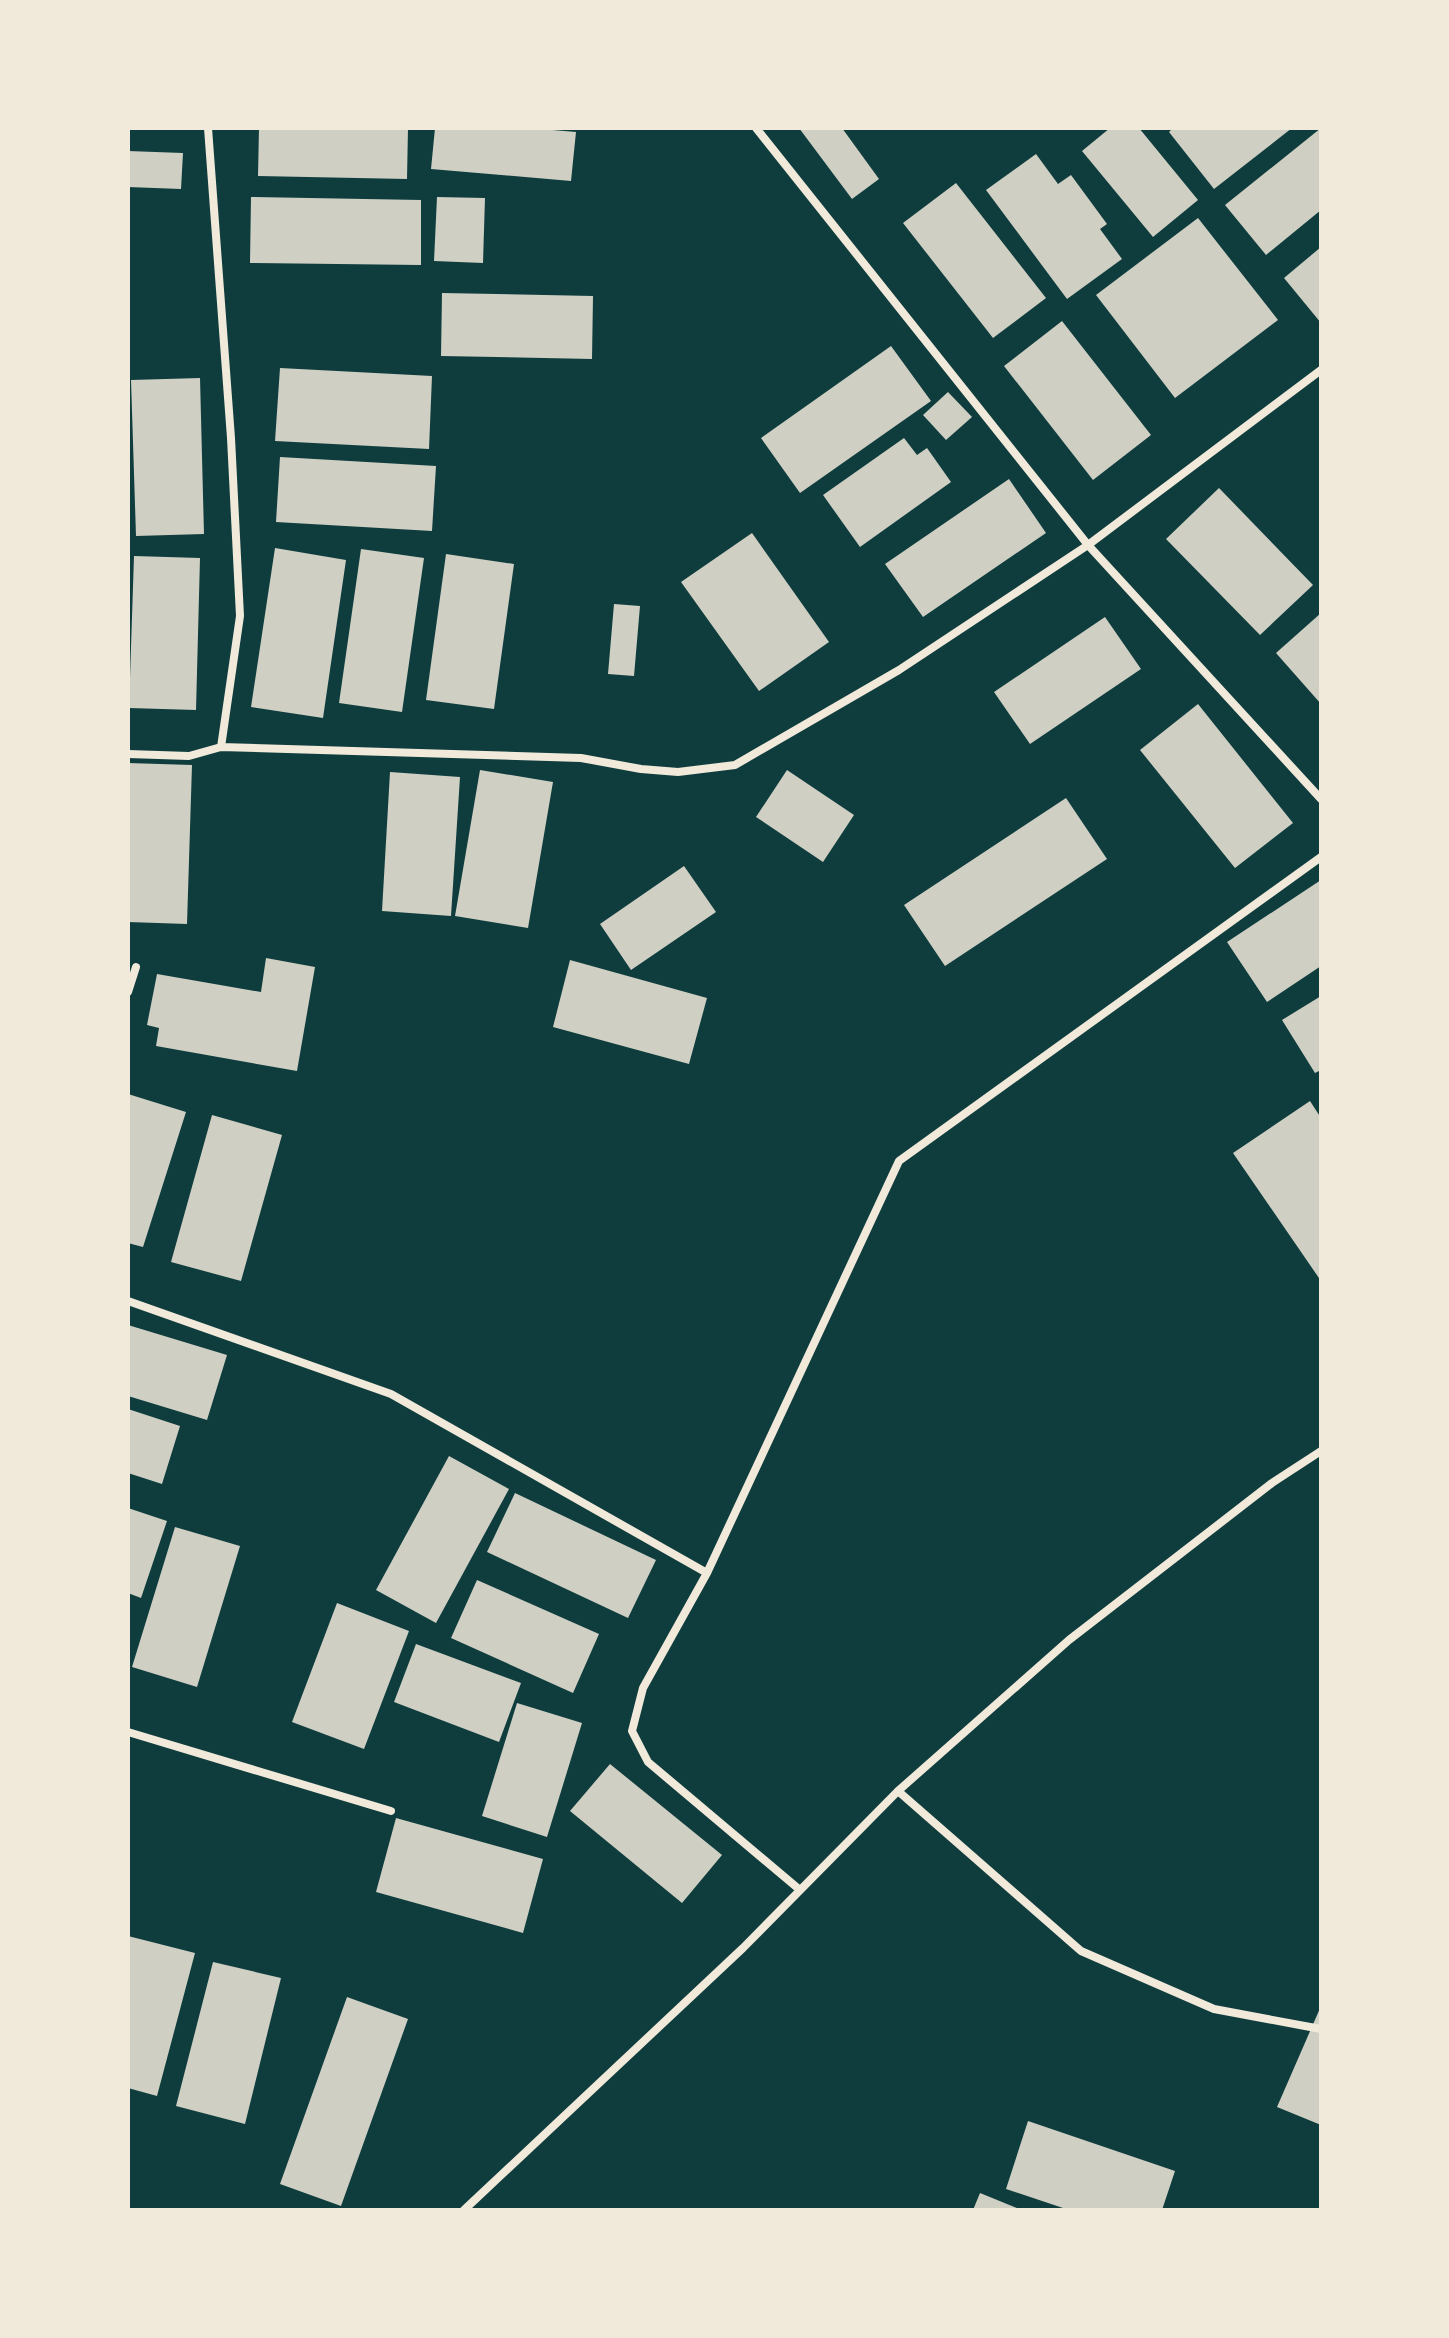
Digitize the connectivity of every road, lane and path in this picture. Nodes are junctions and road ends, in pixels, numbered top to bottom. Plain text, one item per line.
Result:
1 (208, 128) edge
2 (756, 128) edge
3 (1321, 370) edge
4 (1088, 545) junction
5 (221, 747) junction
6 (128, 754) edge
7 (1321, 799) edge
8 (1321, 857) edge
9 (136, 967) dead end
10 (128, 992) edge
11 (128, 1301) edge
12 (1321, 1451) edge
13 (707, 1573) junction
14 (128, 1732) edge
15 (898, 1791) junction
16 (391, 1811) dead end
17 (800, 1890) junction
18 (1321, 2029) edge
19 (464, 2210) edge

1 - 5 street
2 - 4 street
3 - 4 street
4 - 5 street
4 - 7 street
5 - 6 street
8 - 13 street
9 - 10 street
11 - 13 street
12 - 15 street
13 - 17 street
14 - 16 street
15 - 17 street
15 - 18 street
17 - 19 street

